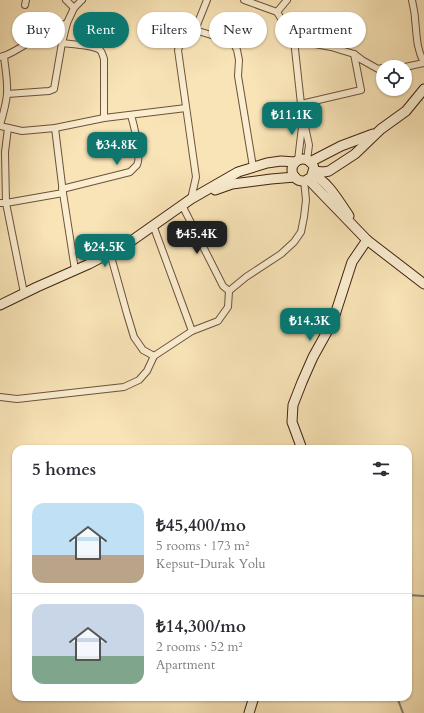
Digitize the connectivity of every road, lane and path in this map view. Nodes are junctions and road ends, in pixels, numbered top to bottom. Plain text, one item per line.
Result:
1 (66, 0) edge
2 (82, 0) edge
3 (207, 0) edge
4 (244, 0) edge
5 (265, 0) edge
6 (287, 0) edge
7 (412, 0) edge
8 (74, 8) junction
9 (265, 8) junction
10 (277, 12) joint
11 (201, 15) edge
12 (67, 23) junction
13 (65, 31) edge
14 (201, 32) edge
15 (65, 43) edge
16 (61, 48) edge
17 (179, 48) edge
18 (295, 48) edge
19 (334, 48) edge
20 (354, 54) junction
21 (2, 56) edge
22 (424, 63) edge
23 (412, 66) edge
24 (376, 68) edge
25 (424, 89) edge
26 (7, 94) junction
27 (301, 104) junction
28 (186, 108) junction
29 (302, 113) junction
30 (132, 115) junction
31 (104, 118) junction
32 (0, 125) edge
33 (8, 128) junction
34 (55, 128) junction
35 (381, 129) junction
36 (253, 167) junction
37 (306, 169) junction
38 (295, 178) junction
39 (63, 191) junction
40 (191, 199) junction
41 (3, 203) edge
42 (182, 205) junction
43 (153, 225) junction
44 (367, 240) junction
45 (110, 253) junction
46 (75, 270) junction
47 (424, 284) edge
48 (229, 291) junction
49 (24, 293) junction
50 (0, 305) edge
51 (192, 331) junction
52 (154, 356) junction
53 (0, 397) edge
54 (301, 445) edge
55 (253, 701) edge
56 (249, 713) edge

1 - 8 street
2 - 8 street
3 - 11 street
4 - 9 street
5 - 9 street
6 - 10 street
7 - 22 street
8 - 12 street
9 - 10 street
12 - 13 street
12 - 21 street
14 - 36 street
15 - 31 street
16 - 26 street
17 - 28 street
18 - 27 street
19 - 20 street
20 - 24 street
20 - 27 street
21 - 26 street
22 - 23 street
25 - 35 main road
26 - 32 street
27 - 29 street
28 - 30 street
28 - 40 street
29 - 37 street
29 - 37 street
30 - 31 street
30 - 39 street
31 - 34 street
32 - 33 street
33 - 34 street
33 - 41 street
34 - 39 street
35 - 37 main road
35 - 37 main road
36 - 37 main road
36 - 40 main road
37 - 38 main road
37 - 38 main road
37 - 44 main road
37 - 48 street
38 - 40 main road
39 - 41 street
39 - 46 street
40 - 42 main road
41 - 49 street
42 - 43 main road
42 - 48 street
43 - 45 main road
43 - 51 street
44 - 47 main road
44 - 54 main road
45 - 46 main road
45 - 52 street
46 - 49 main road
48 - 51 street
49 - 50 main road
51 - 52 street
52 - 53 street
55 - 56 main road

